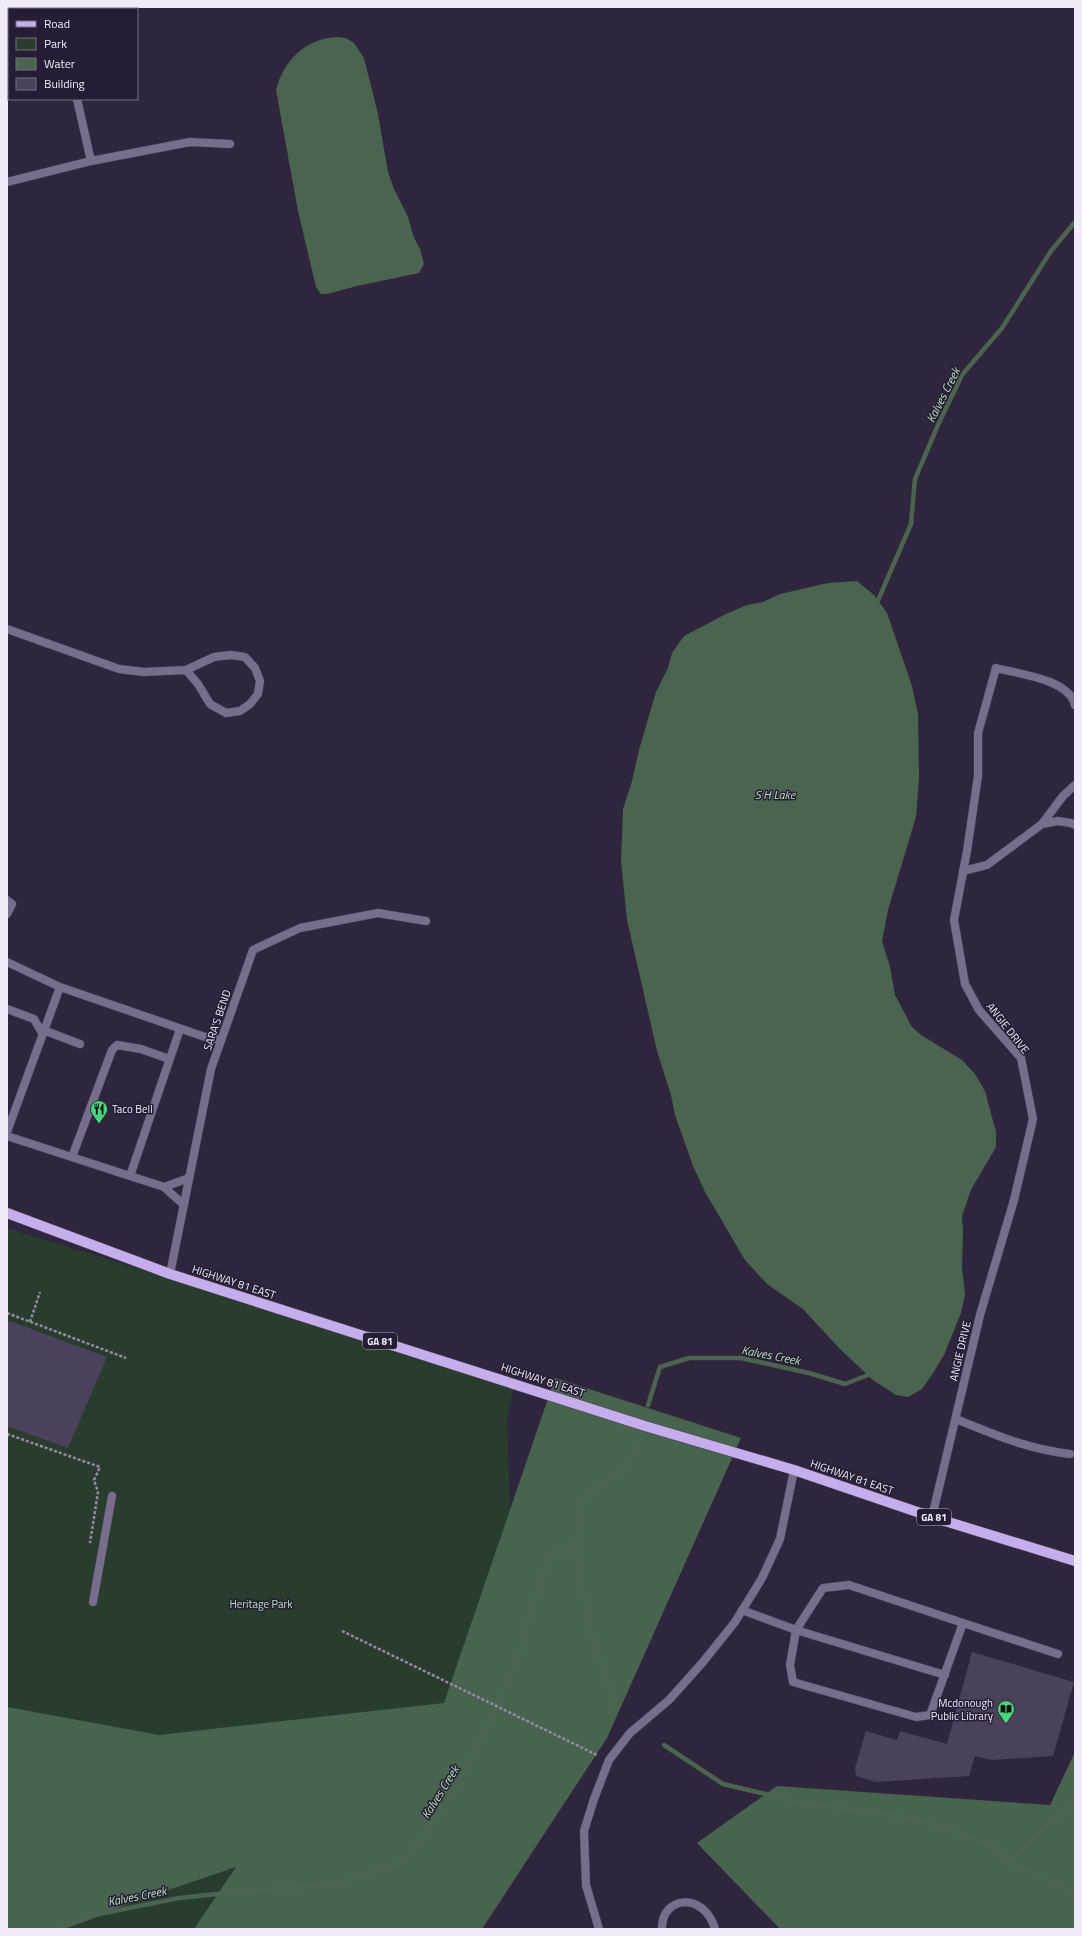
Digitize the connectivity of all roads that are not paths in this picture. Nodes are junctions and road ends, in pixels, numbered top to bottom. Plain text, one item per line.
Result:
1 (77, 100) edge
2 (230, 144) dead end
3 (92, 161) junction
4 (7, 182) edge
5 (7, 629) edge
6 (186, 670) junction
7 (1075, 705) edge
8 (1075, 785) edge
9 (1042, 824) junction
10 (1075, 825) edge
11 (963, 870) junction
12 (7, 900) edge
13 (7, 914) edge
14 (426, 921) dead end
15 (7, 962) edge
16 (60, 987) junction
17 (7, 1009) edge
18 (180, 1029) junction
19 (43, 1032) junction
20 (221, 1040) junction
21 (80, 1044) dead end
22 (169, 1059) junction
23 (7, 1132) edge
24 (7, 1136) edge
25 (72, 1157) junction
26 (130, 1176) junction
27 (189, 1178) junction
28 (164, 1187) junction
29 (184, 1205) junction
30 (7, 1213) edge
31 (170, 1274) junction
32 (956, 1419) junction
33 (1070, 1454) dead end
34 (794, 1470) junction
35 (112, 1496) dead end
36 (932, 1516) junction
37 (1075, 1561) edge
38 (93, 1602) dead end
39 (742, 1610) junction
40 (963, 1623) junction
41 (796, 1630) junction
42 (1058, 1654) dead end
43 (945, 1675) junction
44 (599, 1929) edge
45 (662, 1929) edge
46 (715, 1929) edge

1 - 3 street
2 - 3 street
3 - 4 street
5 - 6 street
6 - 6 street
7 - 11 street, ANGIE DRIVE
8 - 9 street
9 - 10 street
9 - 11 street
11 - 32 street, ANGIE DRIVE
12 - 13 street
14 - 20 street, SARA'S BEND
15 - 16 street
16 - 18 street
16 - 19 street
17 - 19 street
18 - 20 street
18 - 22 street
19 - 21 street
19 - 23 street
20 - 27 street, SARA'S BEND
22 - 25 street
22 - 26 street
24 - 25 street
25 - 26 street
26 - 28 street
27 - 28 street
27 - 29 street, SARA'S BEND
28 - 29 street
29 - 31 street, SARA'S BEND
30 - 31 main road, HIGHWAY 81 EAST / GA 81
31 - 34 main road, HIGHWAY 81 EAST / GA 81
32 - 33 street
32 - 36 street, ANGIE DRIVE
34 - 36 main road, HIGHWAY 81 EAST / GA 81
34 - 39 street
35 - 38 street
36 - 37 main road, HIGHWAY 81 EAST / GA 81
39 - 41 street
39 - 44 street
40 - 41 street
40 - 42 street
40 - 43 street
41 - 43 street
41 - 43 street
45 - 46 street

